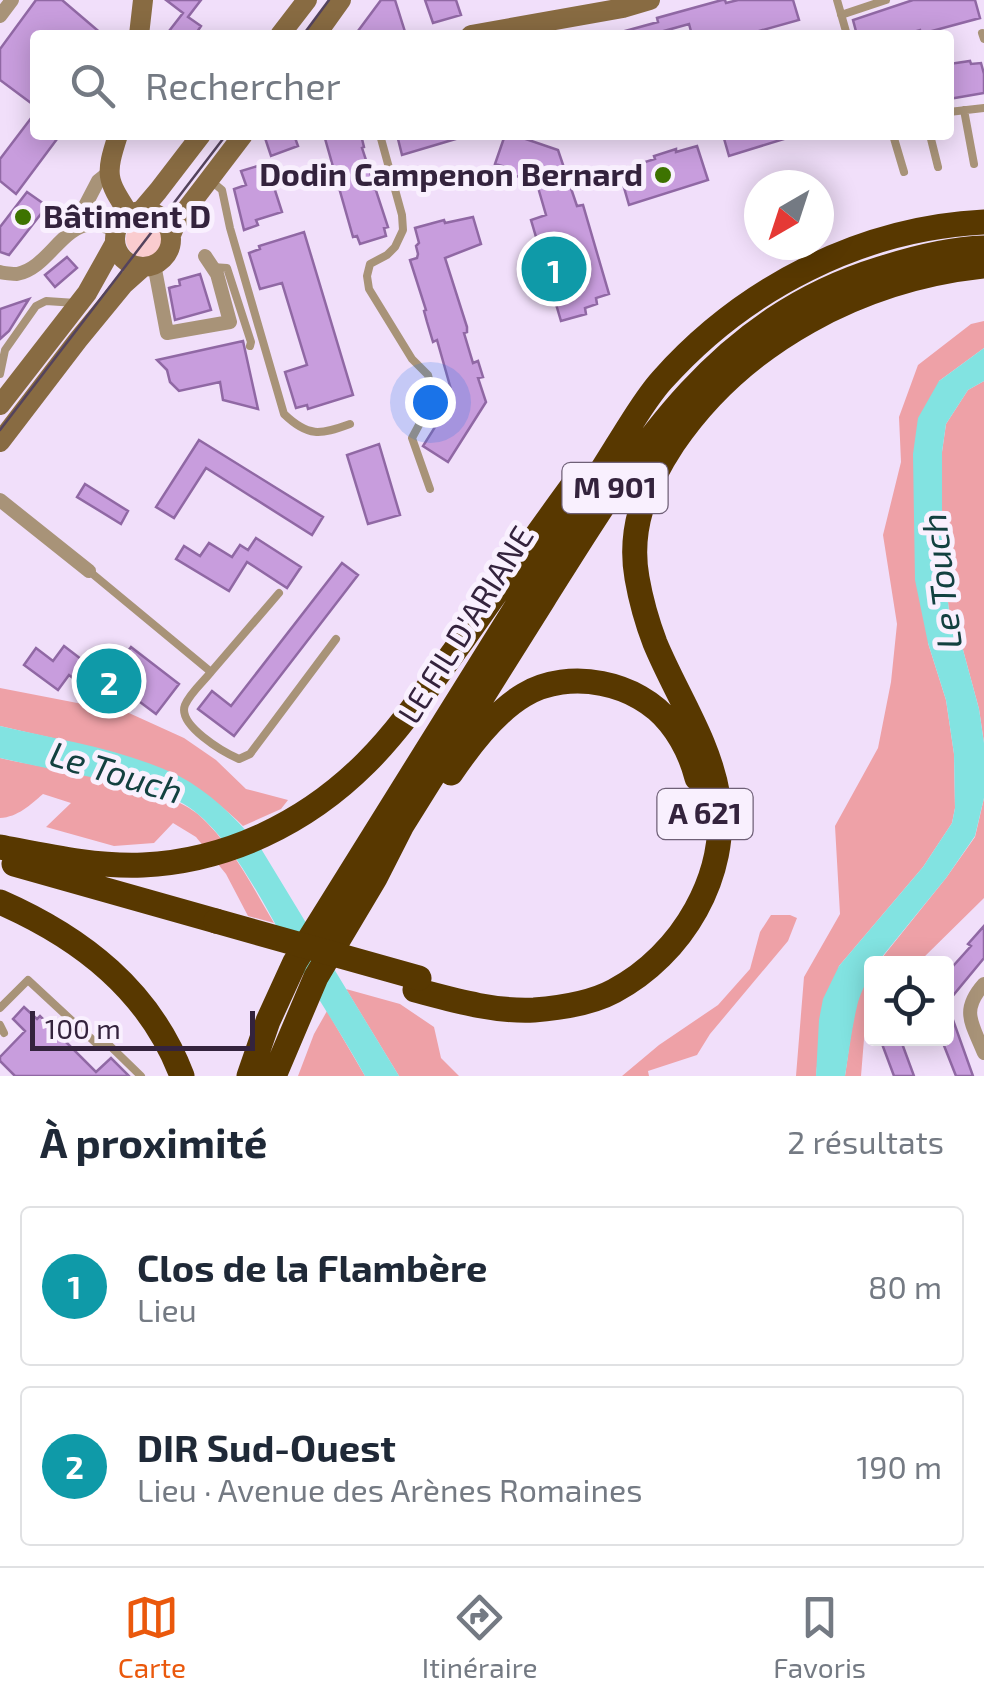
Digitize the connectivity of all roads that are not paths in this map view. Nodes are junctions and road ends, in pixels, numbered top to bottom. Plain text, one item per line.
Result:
1 (12, 0) edge
2 (143, 0) edge
3 (307, 0) edge
4 (342, 0) edge
5 (650, 0) edge
6 (837, 0) edge
7 (886, 0) edge
8 (842, 15) junction
9 (0, 16) edge
10 (140, 30) edge
11 (284, 30) edge
12 (320, 30) edge
13 (499, 30) edge
14 (846, 30) edge
15 (984, 108) edge
16 (964, 110) junction
17 (954, 111) edge
18 (117, 140) edge
19 (197, 140) edge
20 (240, 140) edge
21 (381, 140) edge
22 (894, 140) edge
23 (931, 140) edge
24 (974, 164) dead end
25 (938, 167) dead end
26 (904, 172) dead end
27 (108, 173) junction
28 (209, 179) junction
29 (984, 222) edge
30 (125, 224) junction
31 (72, 231) junction
32 (170, 234) junction
33 (984, 248) edge
34 (208, 261) joint
35 (149, 265) junction
36 (984, 266) edge
37 (0, 272) edge
38 (79, 303) junction
39 (250, 346) dead end
40 (0, 374) edge
41 (659, 383) junction
42 (2, 399) edge
43 (350, 424) dead end
44 (0, 442) edge
45 (430, 490) dead end
46 (0, 500) edge
47 (90, 571) joint
48 (280, 593) dead end
49 (336, 639) dead end
50 (210, 672) junction
51 (0, 847) edge
52 (0, 859) edge
53 (0, 876) edge
54 (375, 878) junction
55 (0, 902) edge
56 (215, 927) junction
57 (417, 984) junction
58 (984, 984) edge
59 (0, 1008) edge
60 (984, 1053) edge
61 (140, 1076) edge
62 (182, 1076) edge
63 (249, 1076) edge
64 (274, 1076) edge

1 - 9 street
2 - 10 main road
3 - 11 main road
4 - 12 main road
5 - 13 main road
6 - 8 lane
7 - 8 lane
8 - 14 lane
15 - 16 lane
16 - 17 lane
16 - 24 lane
18 - 27 main road
19 - 30 main road
20 - 28 main road
21 - 45 lane
22 - 26 lane
23 - 25 lane
27 - 30 main road
27 - 31 street
28 - 32 main road
28 - 43 lane
29 - 41 highway, LE FIL D'ARIANE / M 901
30 - 31 street
30 - 32 main road
30 - 35 main road
30 - 38 main road
31 - 37 street
32 - 35 main road
33 - 54 highway, LE FIL D'ARIANE / M 901
34 - 35 street
34 - 39 lane
35 - 44 main road
36 - 57 highway, M 901
38 - 40 lane
38 - 42 main road
41 - 51 highway
41 - 63 highway, LE FIL D'ARIANE / M 901
46 - 47 street
47 - 50 lane
48 - 50 lane
49 - 50 lane
52 - 56 highway, A 621
53 - 56 highway
54 - 57 highway, A 621
54 - 64 highway, LE FIL D'ARIANE / A 621
55 - 62 highway
56 - 57 highway, A 621, bridge
58 - 60 street
59 - 61 lane

